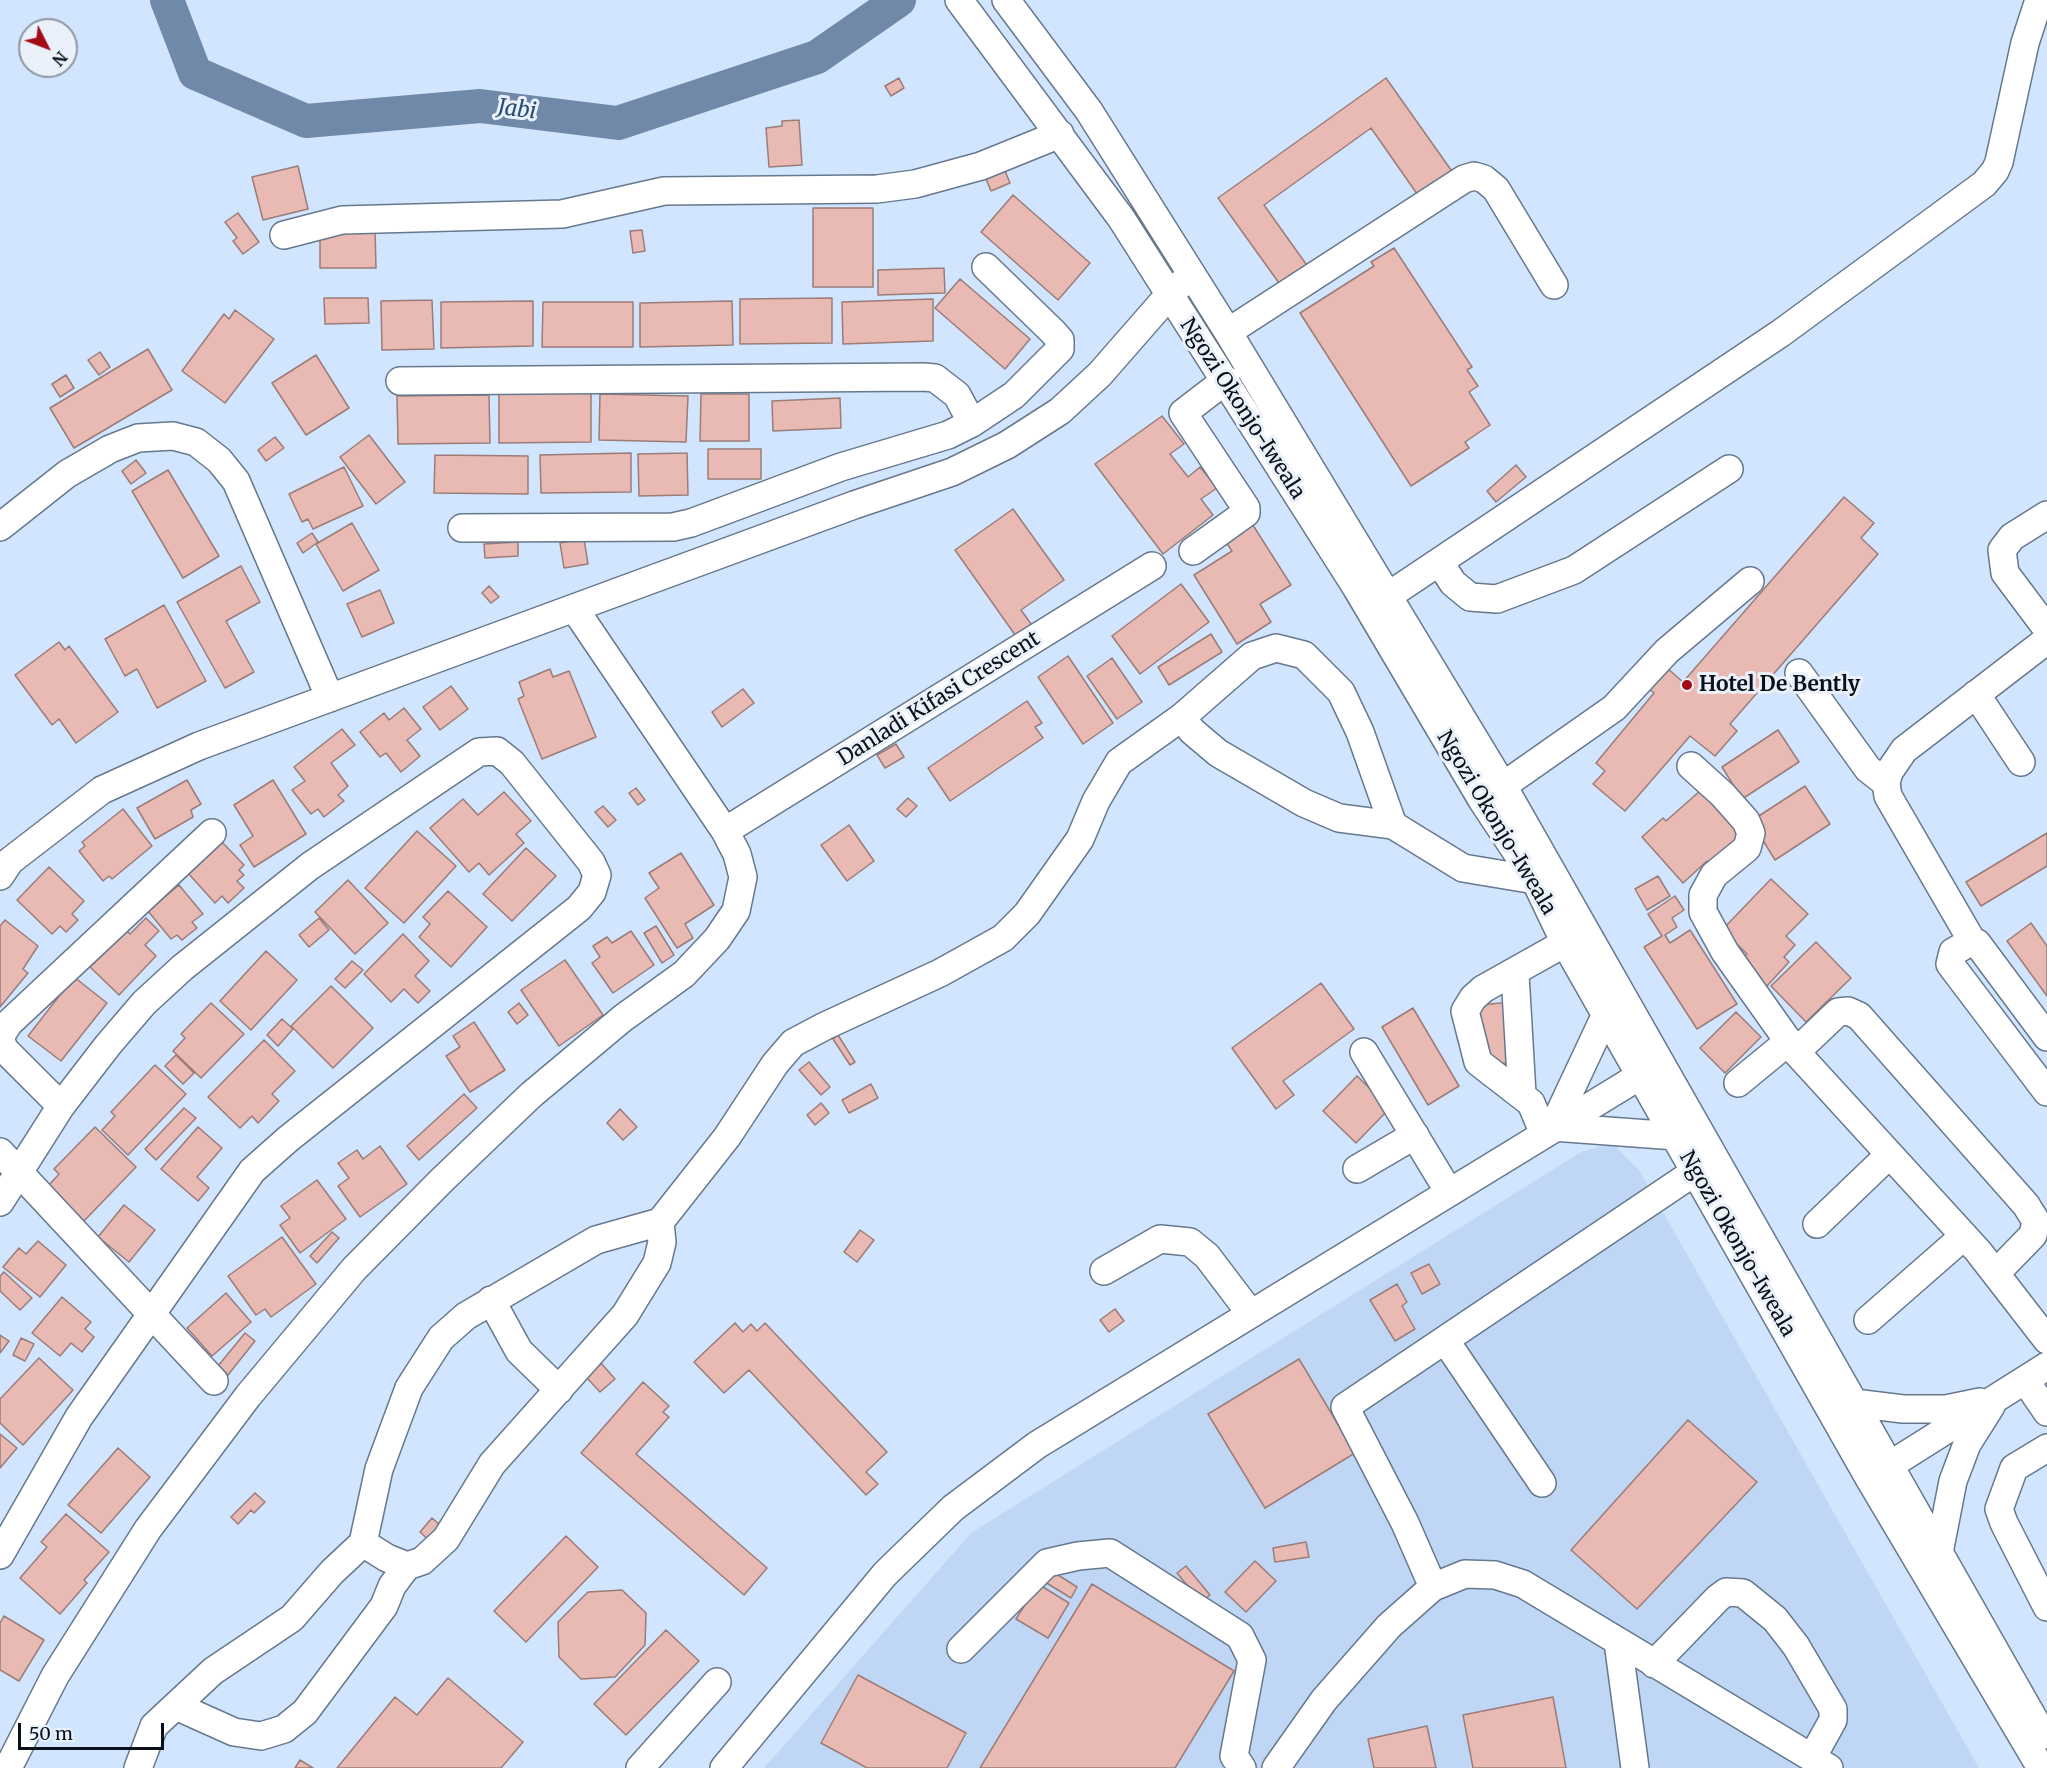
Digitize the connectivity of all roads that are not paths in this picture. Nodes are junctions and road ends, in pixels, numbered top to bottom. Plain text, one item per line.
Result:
1 (959, 0) edge
2 (1006, 0) edge
3 (2039, 0) edge
4 (1060, 134) junction
5 (284, 235) dead end
6 (986, 267) dead end
7 (1192, 275) junction
8 (1554, 285) dead end
9 (1169, 295) junction
10 (1228, 332) junction
11 (1226, 380) junction
12 (400, 381) dead end
13 (972, 423) junction
14 (841, 467) junction
15 (1729, 469) dead end
16 (854, 505) junction
17 (2047, 515) edge
18 (0, 526) edge
19 (462, 528) dead end
20 (1192, 551) dead end
21 (1440, 563) junction
22 (1152, 566) dead end
23 (1750, 582) dead end
24 (1388, 596) junction
25 (574, 608) junction
26 (2047, 629) edge
27 (2047, 640) edge
28 (1799, 673) dead end
29 (1976, 694) junction
30 (330, 698) junction
31 (1182, 717) junction
32 (2021, 762) dead end
33 (1691, 766) dead end
34 (1886, 783) junction
35 (1493, 793) junction
36 (1393, 825) junction
37 (725, 831) junction
38 (212, 833) dead end
39 (0, 876) edge
40 (1535, 880) junction
41 (1971, 941) junction
42 (1565, 944) junction
43 (1515, 974) junction
44 (1606, 1014) junction
45 (0, 1037) edge
46 (2047, 1037) edge
47 (1792, 1047) junction
48 (1364, 1052) dead end
49 (1652, 1068) junction
50 (1738, 1083) dead end
51 (2047, 1092) edge
52 (1522, 1094) junction
53 (61, 1106) junction
54 (1548, 1131) junction
55 (1415, 1135) junction
56 (1676, 1136) junction
57 (0, 1152) edge
58 (1889, 1155) junction
59 (1358, 1169) dead end
60 (1696, 1171) junction
61 (19, 1172) junction
62 (1449, 1192) junction
63 (0, 1202) edge
64 (660, 1222) junction
65 (1817, 1224) dead end
66 (1964, 1236) junction
67 (1104, 1271) dead end
68 (1996, 1272) junction
69 (491, 1300) junction
70 (1251, 1314) junction
71 (152, 1315) junction
72 (1868, 1320) dead end
73 (1445, 1340) junction
74 (2047, 1340) edge
75 (2036, 1373) edge
76 (214, 1381) dead end
77 (559, 1389) junction
78 (1996, 1398) junction
79 (1854, 1403) junction
80 (2047, 1412) edge
81 (2047, 1448) edge
82 (1880, 1472) junction
83 (1542, 1483) dead end
84 (363, 1543) junction
85 (1939, 1553) junction
86 (0, 1555) edge
87 (407, 1566) junction
88 (1434, 1587) junction
89 (2047, 1607) edge
90 (1618, 1642) junction
91 (961, 1649) dead end
92 (1654, 1664) junction
93 (717, 1682) dead end
94 (176, 1706) junction
95 (2047, 1741) edge
96 (1821, 1763) edge
97 (8, 1768) edge
98 (138, 1768) edge
99 (640, 1768) edge
100 (724, 1768) edge
101 (1242, 1768) edge
102 (1275, 1768) edge
103 (1635, 1768) edge
104 (2042, 1768) edge

1 - 4 street, Ngozi Okonjo-Iweala
2 - 7 street, Ngozi Okonjo-Iweala
3 - 21 street
4 - 5 street
4 - 9 street, Ngozi Okonjo-Iweala
6 - 13 street
7 - 9 street
7 - 10 street, Ngozi Okonjo-Iweala
8 - 10 street
9 - 11 street, Ngozi Okonjo-Iweala
9 - 16 street
10 - 24 street, Ngozi Okonjo-Iweala
11 - 20 street
11 - 35 street, Ngozi Okonjo-Iweala
12 - 13 street
13 - 14 street
14 - 16 street
14 - 19 street
15 - 21 street
16 - 25 street
17 - 26 street
18 - 30 street
21 - 24 street
22 - 37 street, Danladi Kifasi Crescent
23 - 35 street
24 - 35 street, Ngozi Okonjo-Iweala
25 - 30 street
25 - 37 street
27 - 29 street
28 - 34 street
29 - 32 street
29 - 34 street
30 - 39 street
31 - 36 street
31 - 36 street
31 - 64 street
33 - 47 street
34 - 41 street
35 - 40 street, Ngozi Okonjo-Iweala
35 - 49 street, Ngozi Okonjo-Iweala
36 - 40 street
37 - 97 street
38 - 45 street
40 - 42 street, Ngozi Okonjo-Iweala
41 - 46 street
41 - 51 street
42 - 43 street
42 - 44 street, Ngozi Okonjo-Iweala
43 - 52 street
43 - 52 street
44 - 49 street, Ngozi Okonjo-Iweala
44 - 54 street
45 - 53 street
47 - 50 street
47 - 58 street
47 - 68 street
48 - 55 street
49 - 54 street
49 - 56 street, Ngozi Okonjo-Iweala
49 - 79 street, Ngozi Okonjo-Iweala
52 - 54 street
53 - 61 street
53 - 71 street
54 - 56 street
54 - 62 street
55 - 59 street
55 - 62 street
56 - 60 street, Ngozi Okonjo-Iweala
57 - 61 street
58 - 65 street
58 - 66 street
60 - 73 street
60 - 82 street, Ngozi Okonjo-Iweala
61 - 63 street
61 - 71 street
62 - 70 street
64 - 69 street
64 - 77 street
66 - 68 street
66 - 72 street
67 - 70 street
68 - 74 street
69 - 77 street
69 - 84 street
70 - 100 street
71 - 76 street
71 - 86 street
73 - 83 street
73 - 88 street
75 - 78 street
75 - 80 street
77 - 87 street
78 - 79 street
78 - 82 street
78 - 85 street
79 - 82 street, Ngozi Okonjo-Iweala
81 - 89 street
82 - 85 street, Ngozi Okonjo-Iweala
82 - 104 street, Ngozi Okonjo-Iweala
84 - 87 street
84 - 94 street
85 - 95 street, Ngozi Okonjo-Iweala
87 - 94 street
88 - 90 street
88 - 102 street
90 - 92 street
90 - 103 street
91 - 101 street
92 - 96 street
92 - 96 street
93 - 99 street
94 - 98 street

